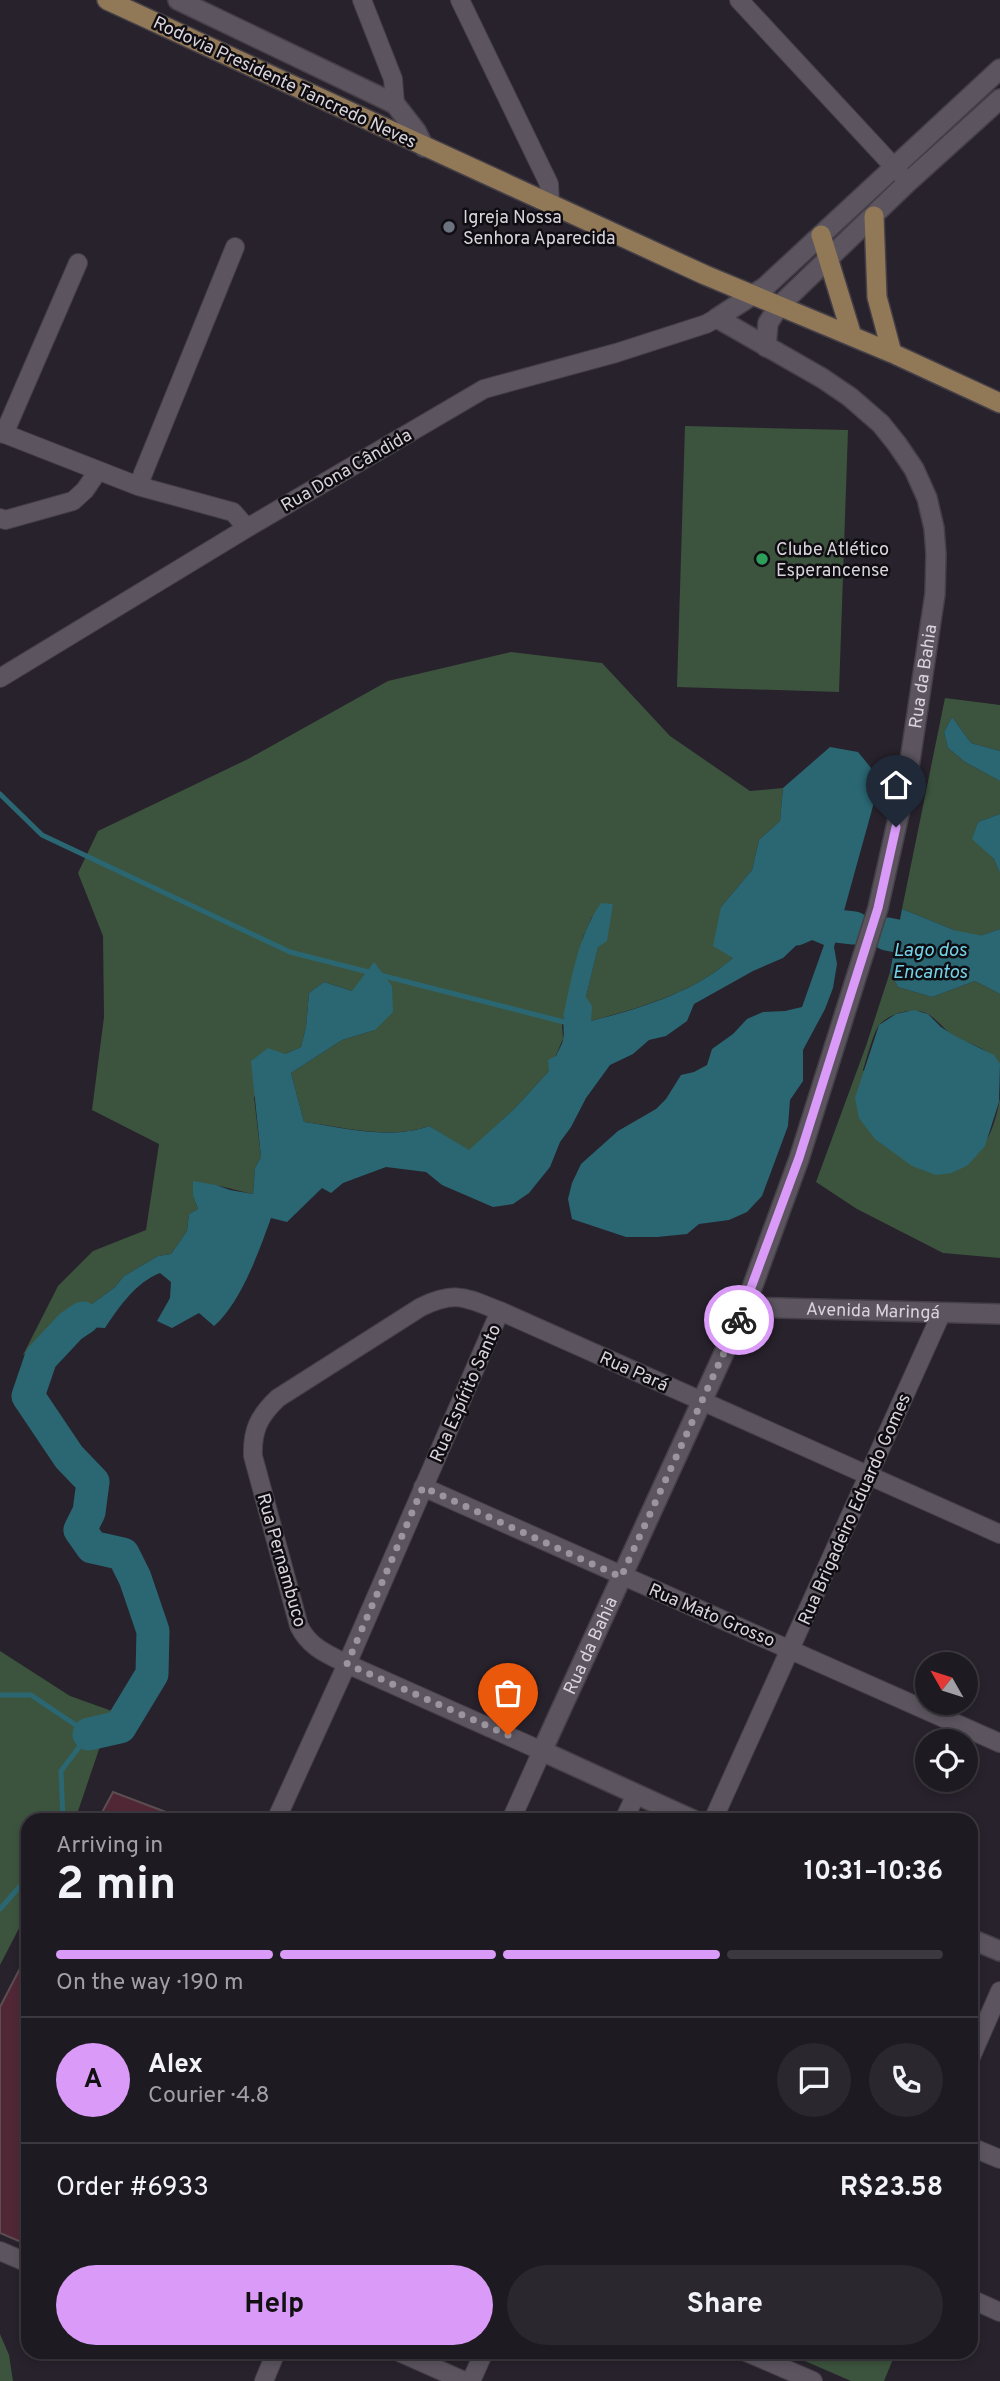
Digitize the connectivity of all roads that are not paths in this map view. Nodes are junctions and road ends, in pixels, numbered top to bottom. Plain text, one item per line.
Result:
1 (107, 0) edge
2 (178, 0) edge
3 (362, 0) edge
4 (460, 0) edge
5 (744, 1) edge
6 (1000, 69) edge
7 (1000, 99) edge
8 (395, 104) junction
9 (424, 147) junction
10 (894, 167) junction
11 (908, 182) junction
12 (550, 204) junction
13 (874, 216) junction
14 (821, 235) junction
15 (235, 247) dead end
16 (828, 258) junction
17 (78, 263) dead end
18 (754, 296) junction
19 (779, 306) junction
20 (716, 318) junction
21 (852, 336) junction
22 (766, 347) junction
23 (892, 353) junction
24 (1000, 403) edge
25 (2, 433) edge
26 (98, 471) junction
27 (138, 486) junction
28 (0, 518) edge
29 (247, 528) junction
30 (0, 678) edge
31 (744, 1307) junction
32 (500, 1311) junction
33 (942, 1312) junction
34 (1000, 1314) edge
35 (278, 1398) joint
36 (701, 1402) junction
37 (869, 1475) junction
38 (423, 1487) junction
39 (1000, 1534) edge
40 (621, 1577) junction
41 (792, 1649) junction
42 (347, 1664) junction
43 (1000, 1743) edge
44 (542, 1751) junction
45 (636, 1794) junction
46 (279, 1813) edge
47 (514, 1813) edge
48 (628, 1813) edge
49 (678, 1813) edge
50 (716, 1813) edge
51 (978, 1941) edge
52 (1000, 1951) edge
53 (1000, 1991) edge
54 (978, 2041) edge
55 (978, 2150) edge
56 (1000, 2159) edge
57 (0, 2250) edge
58 (21, 2260) edge
59 (978, 2302) edge
60 (1000, 2312) edge
61 (273, 2359) edge
62 (415, 2359) edge
63 (481, 2359) edge
64 (779, 2359) edge
65 (264, 2381) edge
66 (464, 2381) edge
67 (471, 2381) edge
68 (813, 2381) edge

1 - 9 main road, Rodovia Presidente Tancredo Neves
2 - 8 street
3 - 8 street
4 - 12 street
5 - 10 street
6 - 10 street
7 - 11 street
8 - 9 street
9 - 12 main road, Rodovia Presidente Tancredo Neves
10 - 11 street
10 - 14 street
11 - 13 street
12 - 18 main road, Rodovia Presidente Tancredo Neves
13 - 16 street
13 - 23 main road
14 - 16 main road
14 - 18 street
15 - 27 street
16 - 19 street
16 - 21 main road
17 - 25 street
18 - 19 main road, Rodovia Presidente Tancredo Neves
18 - 20 street
19 - 21 main road, Rodovia Presidente Tancredo Neves
19 - 22 street
20 - 22 street, Rua da Bahia
20 - 29 street, Rua Dona Cândida
21 - 23 main road, Rodovia Presidente Tancredo Neves
22 - 31 street, Rua da Bahia
23 - 24 main road, Rodovia Presidente Tancredo Neves
25 - 26 street
26 - 27 street
26 - 28 street
27 - 29 street
29 - 30 street, Rua Dona Cândida
31 - 33 street, Avenida Maringá
31 - 36 street, Rua da Bahia
32 - 35 street, Rua Pará
32 - 36 street, Rua Pará
32 - 38 street, Rua Espírito Santo
33 - 34 street, Avenida Maringá
33 - 37 street, Rua Brigadeiro Eduardo Gomes
35 - 42 street, Rua Pernambuco
36 - 37 street, Rua Pará
36 - 40 street, Rua da Bahia
37 - 39 street, Rua Pará
37 - 41 street, Rua Brigadeiro Eduardo Gomes
38 - 40 street, Rua Mato Grosso
38 - 42 street, Rua Espírito Santo
40 - 41 street, Rua Mato Grosso
40 - 44 street, Rua da Bahia
41 - 43 street, Rua Mato Grosso
41 - 50 street, Rua Brigadeiro Eduardo Gomes
42 - 44 street, Rua Pernambuco
42 - 46 street, Rua Espírito Santo
44 - 45 street, Rua Pernambuco
44 - 47 street, Rua da Bahia
45 - 48 street
45 - 49 street, Rua Pernambuco
51 - 52 street
53 - 54 street
55 - 56 street
57 - 58 street
59 - 60 street
61 - 65 street
62 - 66 street
63 - 67 street
64 - 68 street

